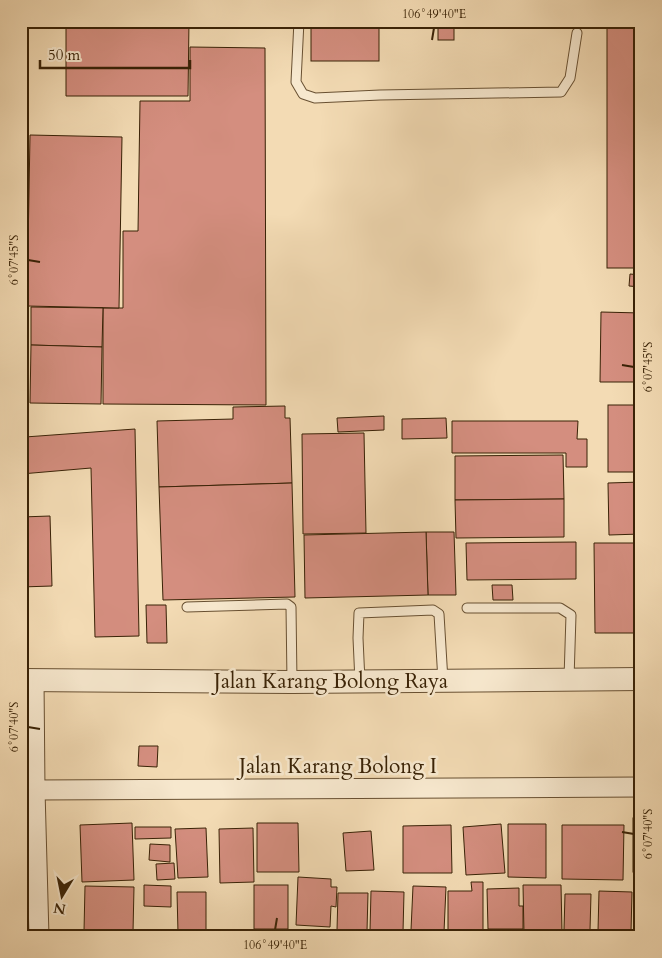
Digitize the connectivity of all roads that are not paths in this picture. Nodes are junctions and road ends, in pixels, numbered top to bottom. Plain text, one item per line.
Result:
1 (299, 21) edge
2 (577, 33) dead end
3 (187, 607) dead end
4 (467, 608) dead end
5 (569, 679) junction
6 (641, 679) edge
7 (28, 680) edge
8 (443, 681) junction
9 (292, 682) junction
10 (360, 682) junction
11 (641, 787) edge
12 (35, 790) junction
13 (39, 937) edge

1 - 2 lane
3 - 9 lane
4 - 5 lane
5 - 6 street, Jalan Karang Bolong Raya
5 - 8 street, Jalan Karang Bolong Raya
7 - 9 street, Jalan Karang Bolong Raya
7 - 12 street
8 - 10 street, Jalan Karang Bolong Raya
8 - 10 lane
9 - 10 street, Jalan Karang Bolong Raya
11 - 12 street, Jalan Karang Bolong I
12 - 13 street

